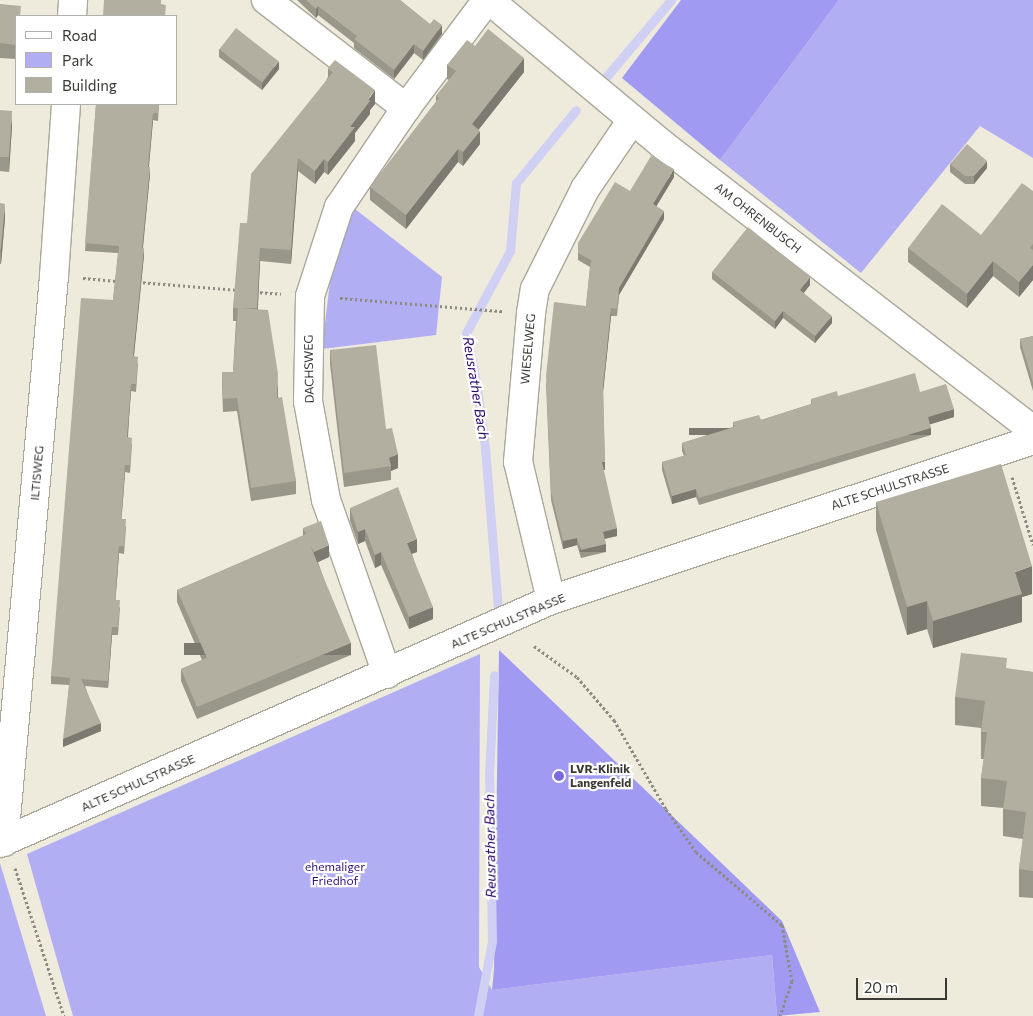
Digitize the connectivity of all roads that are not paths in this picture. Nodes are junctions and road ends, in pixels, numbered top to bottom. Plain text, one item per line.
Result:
1 (73, 0) edge
2 (266, 0) edge
3 (488, 0) edge
4 (72, 15) edge
5 (66, 105) edge
6 (406, 108) junction
7 (632, 120) junction
8 (1033, 430) edge
9 (1033, 440) edge
10 (551, 600) junction
11 (387, 674) junction
12 (2, 842) edge

1 - 4 street
2 - 6 street
3 - 6 street, DACHSWEG
3 - 7 street, AM OHRENBUSCH
5 - 12 street, ILTISWEG
6 - 11 street, DACHSWEG
7 - 8 street, AM OHRENBUSCH
7 - 10 street, WIESELWEG
9 - 10 street, ALTE SCHULSTRASSE
10 - 11 street, ALTE SCHULSTRASSE
11 - 12 street, ALTE SCHULSTRASSE

